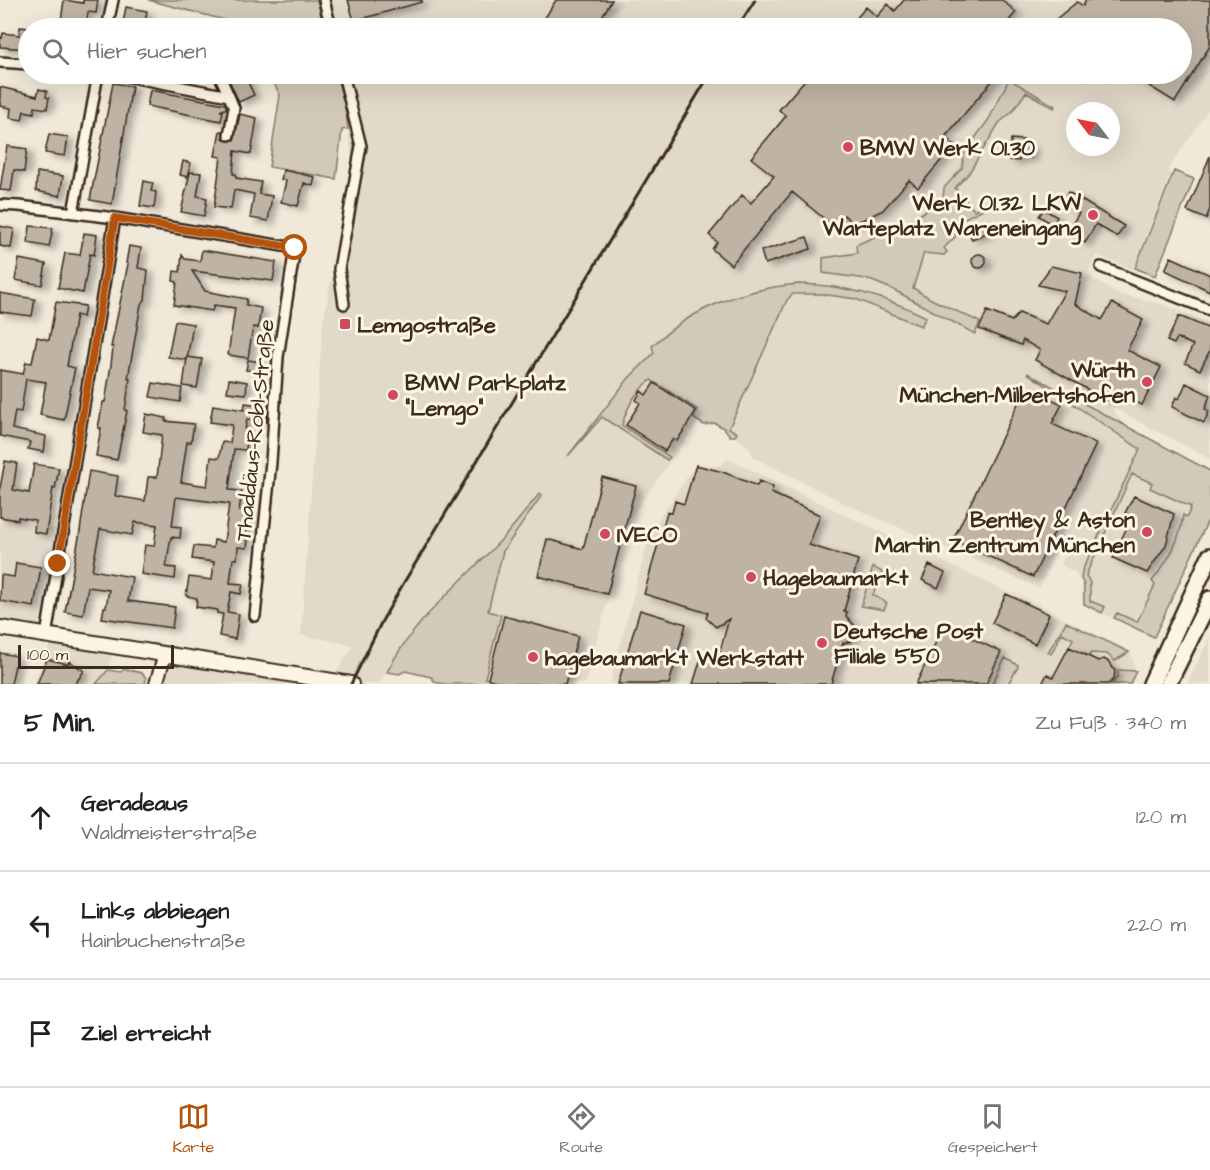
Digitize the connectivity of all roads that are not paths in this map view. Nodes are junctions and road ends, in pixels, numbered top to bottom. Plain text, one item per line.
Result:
1 (113, 0) edge
2 (324, 0) edge
3 (109, 18) edge
4 (328, 18) edge
5 (0, 62) edge
6 (18, 63) edge
7 (96, 84) edge
8 (167, 84) edge
9 (224, 84) edge
10 (346, 84) edge
11 (229, 96) junction
12 (229, 135) dead end
13 (0, 206) edge
14 (73, 213) junction
15 (115, 218) junction
16 (1101, 267) dead end
17 (344, 304) dead end
18 (1210, 310) edge
19 (1210, 556) edge
20 (1210, 599) edge
21 (255, 616) dead end
22 (0, 628) edge
23 (46, 636) junction
24 (165, 654) junction
25 (156, 684) edge
26 (351, 684) edge
27 (1151, 684) edge
28 (1168, 684) edge

1 - 3 street
2 - 4 street
5 - 6 street
7 - 14 street
8 - 11 street
9 - 11 street
10 - 17 street
11 - 12 street
13 - 14 street
14 - 15 street
15 - 21 street, Thaddäus-Robl-Straße
15 - 23 street
16 - 18 street
19 - 27 main road
20 - 28 main road
22 - 23 main road
23 - 24 main road
24 - 25 street
24 - 26 main road

